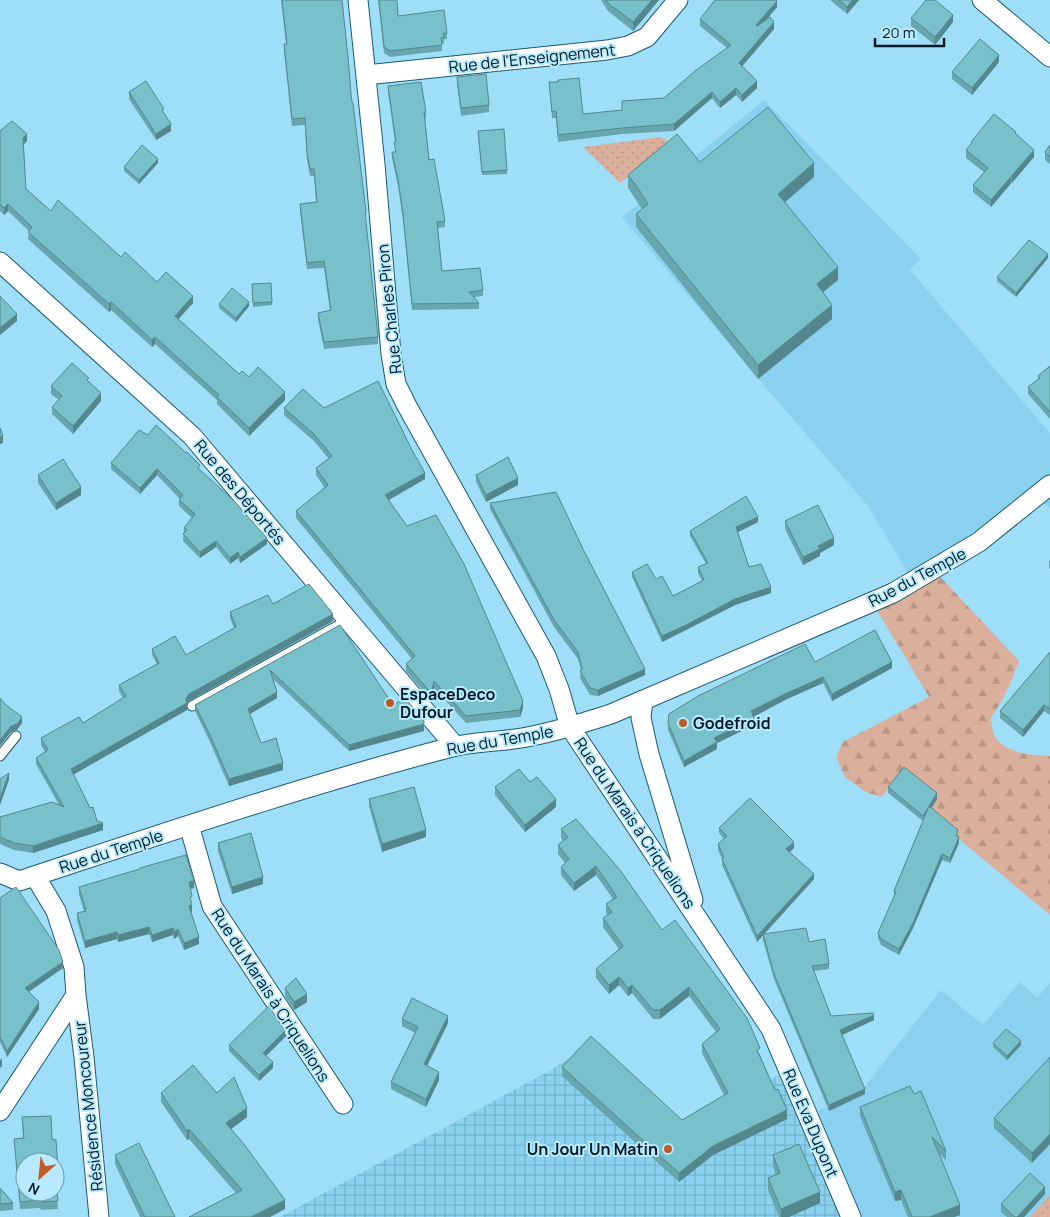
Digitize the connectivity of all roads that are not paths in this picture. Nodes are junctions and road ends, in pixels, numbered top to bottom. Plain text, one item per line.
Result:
1 (358, 0) edge
2 (678, 0) edge
3 (982, 0) edge
4 (1050, 57) edge
5 (366, 75) junction
6 (0, 262) edge
7 (1050, 485) edge
8 (348, 620) junction
9 (643, 700) junction
10 (192, 706) dead end
11 (570, 727) junction
12 (16, 736) dead end
13 (455, 746) junction
14 (0, 756) edge
15 (189, 825) junction
16 (0, 873) edge
17 (27, 879) junction
18 (0, 887) edge
19 (699, 920) junction
20 (76, 995) junction
21 (771, 1029) joint
22 (343, 1104) dead end
23 (0, 1110) edge
24 (99, 1217) edge
25 (851, 1217) edge

1 - 5 street, Rue Charles Piron
2 - 5 street, Rue de l'Enseignement
3 - 4 street
5 - 11 street, Rue Charles Piron
6 - 8 street, Rue des Déportés
7 - 9 street, Rue du Temple
8 - 10 lane
8 - 13 street, Rue des Déportés
9 - 11 street, Rue du Temple
9 - 19 street, Rue du Marais à Criquelions
11 - 13 street, Rue du Temple
11 - 19 street, Rue du Marais à Criquelions
12 - 14 lane
13 - 15 street, Rue du Temple
15 - 17 street, Rue du Temple
15 - 22 street, Rue du Marais à Criquelions
16 - 17 street
17 - 18 street, Rue du Temple
17 - 20 street, Résidence Moncoureur
19 - 21 street, Rue du Marais à Criquelions
20 - 23 street
20 - 24 street, Résidence Moncoureur
21 - 25 street, Rue Eva Dupont

